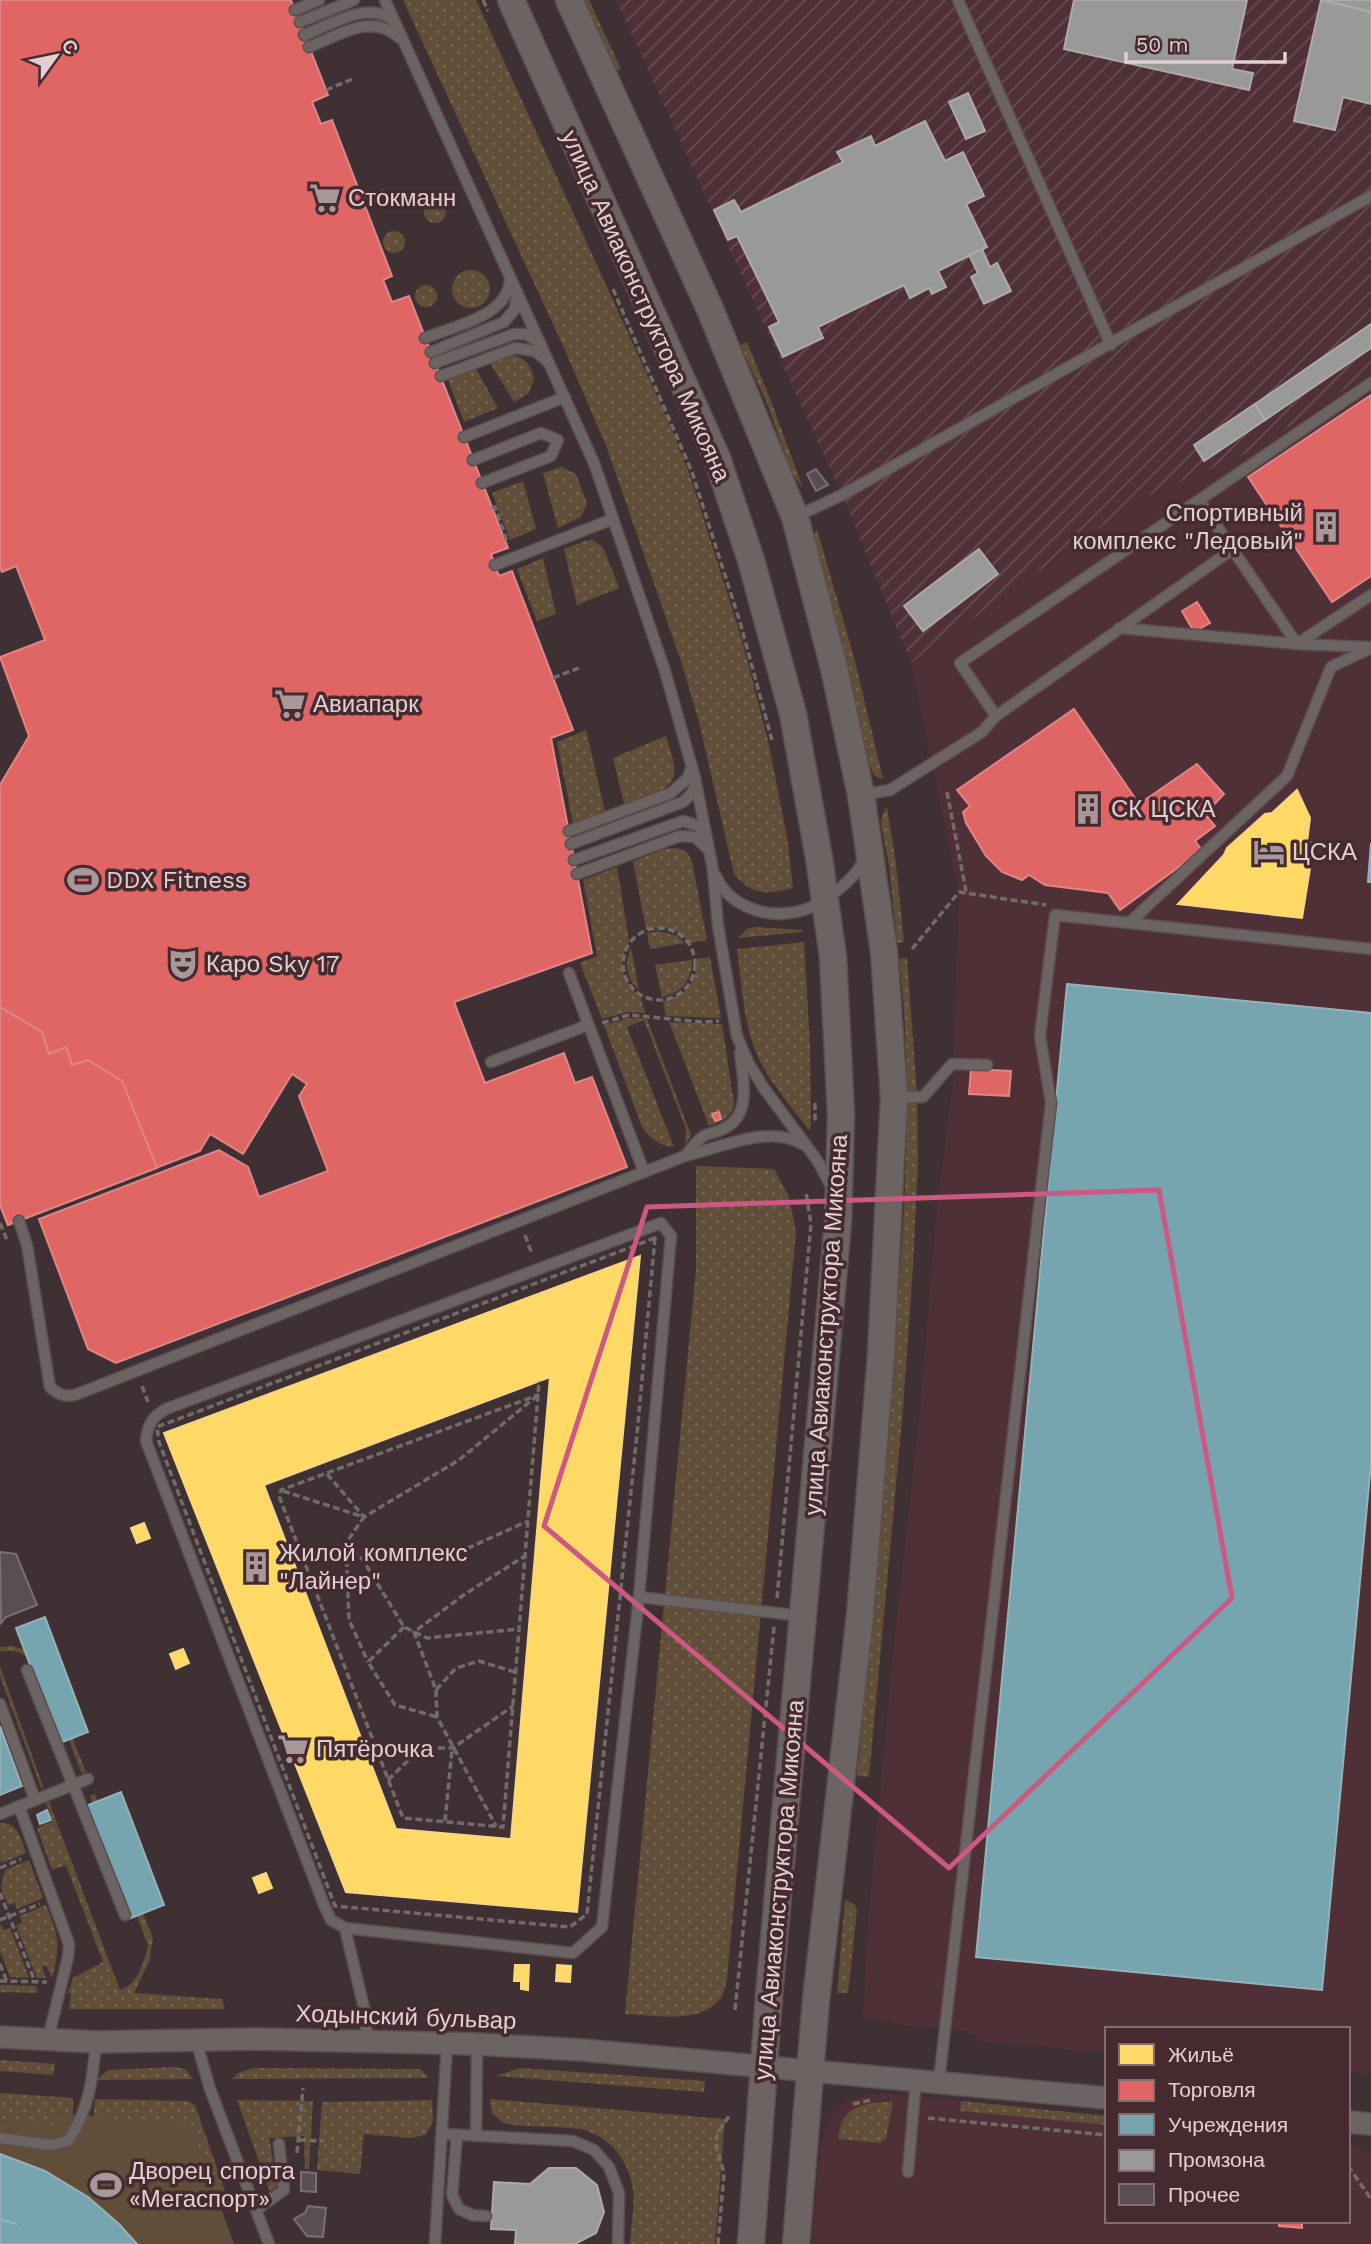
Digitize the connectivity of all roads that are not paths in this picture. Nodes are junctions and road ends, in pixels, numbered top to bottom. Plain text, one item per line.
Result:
1 (320, 0) edge
2 (354, 0) edge
3 (385, 0) edge
4 (569, 0) edge
5 (958, 0) edge
6 (500, 6) edge
7 (295, 10) dead end
8 (300, 22) dead end
9 (398, 28) junction
10 (304, 35) dead end
11 (405, 45) junction
12 (309, 47) dead end
13 (1371, 196) edge
14 (507, 268) junction
15 (515, 286) junction
16 (425, 338) dead end
17 (1111, 345) junction
18 (431, 352) dead end
19 (546, 354) junction
20 (435, 363) dead end
21 (554, 371) junction
22 (440, 376) dead end
23 (1371, 383) edge
24 (565, 397) junction
25 (580, 431) junction
26 (464, 437) dead end
27 (558, 440) junction
28 (473, 460) dead end
29 (482, 483) dead end
30 (1199, 500) junction
31 (795, 517) junction
32 (613, 519) junction
33 (1233, 549) junction
34 (495, 565) dead end
35 (1371, 595) edge
36 (1119, 628) junction
37 (1297, 644) junction
38 (1371, 648) edge
39 (996, 716) junction
40 (692, 763) junction
41 (695, 778) junction
42 (861, 795) junction
43 (569, 831) dead end
44 (867, 832) junction
45 (706, 836) junction
46 (572, 844) dead end
47 (710, 856) junction
48 (574, 860) dead end
49 (713, 870) junction
50 (577, 874) dead end
51 (826, 899) junction
52 (1129, 923) junction
53 (1371, 949) edge
54 (569, 973) dead end
55 (594, 1024) junction
56 (737, 1036) junction
57 (491, 1062) dead end
58 (987, 1065) dead end
59 (894, 1097) junction
60 (809, 1151) junction
61 (685, 1156) junction
62 (644, 1172) junction
63 (19, 1221) dead end
64 (838, 1221) junction
65 (639, 1597) junction
66 (803, 1616) junction
67 (27, 1670) dead end
68 (0, 1704) edge
69 (88, 1779) dead end
70 (73, 1785) junction
71 (35, 1800) junction
72 (19, 1806) junction
73 (0, 1814) edge
74 (125, 1915) dead end
75 (345, 1928) junction
76 (0, 2037) edge
77 (48, 2039) junction
78 (196, 2040) junction
79 (96, 2042) junction
80 (369, 2042) junction
81 (447, 2044) junction
82 (477, 2044) junction
83 (764, 2067) junction
84 (810, 2070) junction
85 (916, 2079) junction
86 (939, 2081) junction
87 (1105, 2098) edge
88 (1350, 2122) edge
89 (1371, 2124) edge
90 (443, 2134) junction
91 (457, 2135) junction
92 (476, 2136) junction
93 (0, 2138) edge
94 (279, 2144) dead end
95 (908, 2172) dead end
96 (256, 2210) junction
97 (486, 2216) dead end
98 (269, 2244) edge
99 (435, 2244) edge
100 (618, 2244) edge
101 (751, 2244) edge
102 (796, 2244) edge

1 - 7 lane
2 - 8 lane
3 - 9 lane
4 - 31 street, улица Авиаконструктора Микояна
5 - 17 lane
6 - 51 street, улица Авиаконструктора Микояна
9 - 10 lane
9 - 11 lane
11 - 12 lane
11 - 14 lane
13 - 17 lane
14 - 15 lane
14 - 16 lane
15 - 18 lane
15 - 19 lane
17 - 31 lane
19 - 20 lane
19 - 21 lane
21 - 22 lane
21 - 24 lane
23 - 30 lane
24 - 25 lane
24 - 26 lane
25 - 27 lane
25 - 32 lane
27 - 28 lane
27 - 29 lane
30 - 33 lane
30 - 39 lane
31 - 42 street, улица Авиаконструктора Микояна
32 - 34 lane
32 - 40 lane
33 - 36 lane
33 - 37 lane
35 - 37 lane
36 - 37 lane
36 - 39 lane
37 - 38 lane
38 - 52 lane
39 - 42 lane
40 - 41 lane
40 - 43 lane
41 - 45 lane
41 - 46 lane
42 - 44 street, улица Авиаконструктора Микояна
44 - 51 lane
44 - 59 street, улица Авиаконструктора Микояна
45 - 47 lane
45 - 48 lane
47 - 49 lane
47 - 50 lane
49 - 51 lane
49 - 56 lane
51 - 64 street, улица Авиаконструктора Микояна
52 - 53 lane
52 - 86 lane
54 - 55 lane
55 - 57 lane
55 - 62 lane
56 - 60 lane
56 - 61 lane
58 - 59 lane
59 - 84 street, улица Авиаконструктора Микояна
60 - 61 lane
60 - 64 lane
61 - 62 lane
62 - 63 lane
64 - 66 street, улица Авиаконструктора Микояна
65 - 66 lane
65 - 75 lane
65 - 75 lane
66 - 83 street, улица Авиаконструктора Микояна
67 - 70 lane
68 - 71 lane
69 - 70 lane
70 - 71 lane
70 - 74 lane
71 - 72 lane
72 - 73 lane
72 - 77 lane
75 - 80 lane
76 - 77 street, Ходынский бульвар
77 - 79 street, Ходынский бульвар
78 - 79 street, Ходынский бульвар
78 - 80 street, Ходынский бульвар
78 - 96 lane
79 - 93 lane
80 - 81 street, Ходынский бульвар
81 - 82 street, Ходынский бульвар
81 - 90 lane
82 - 83 street, Ходынский бульвар
82 - 92 lane
83 - 84 street, Ходынский бульвар
83 - 101 street, улица Авиаконструктора Микояна
84 - 85 street, Ходынский бульвар
84 - 102 street, улица Авиаконструктора Микояна
85 - 86 street, Ходынский бульвар
85 - 95 lane
86 - 87 street, Ходынский бульвар
88 - 89 street
90 - 91 lane
90 - 99 lane
91 - 92 lane
91 - 97 lane
92 - 100 lane
94 - 96 lane
96 - 98 lane

